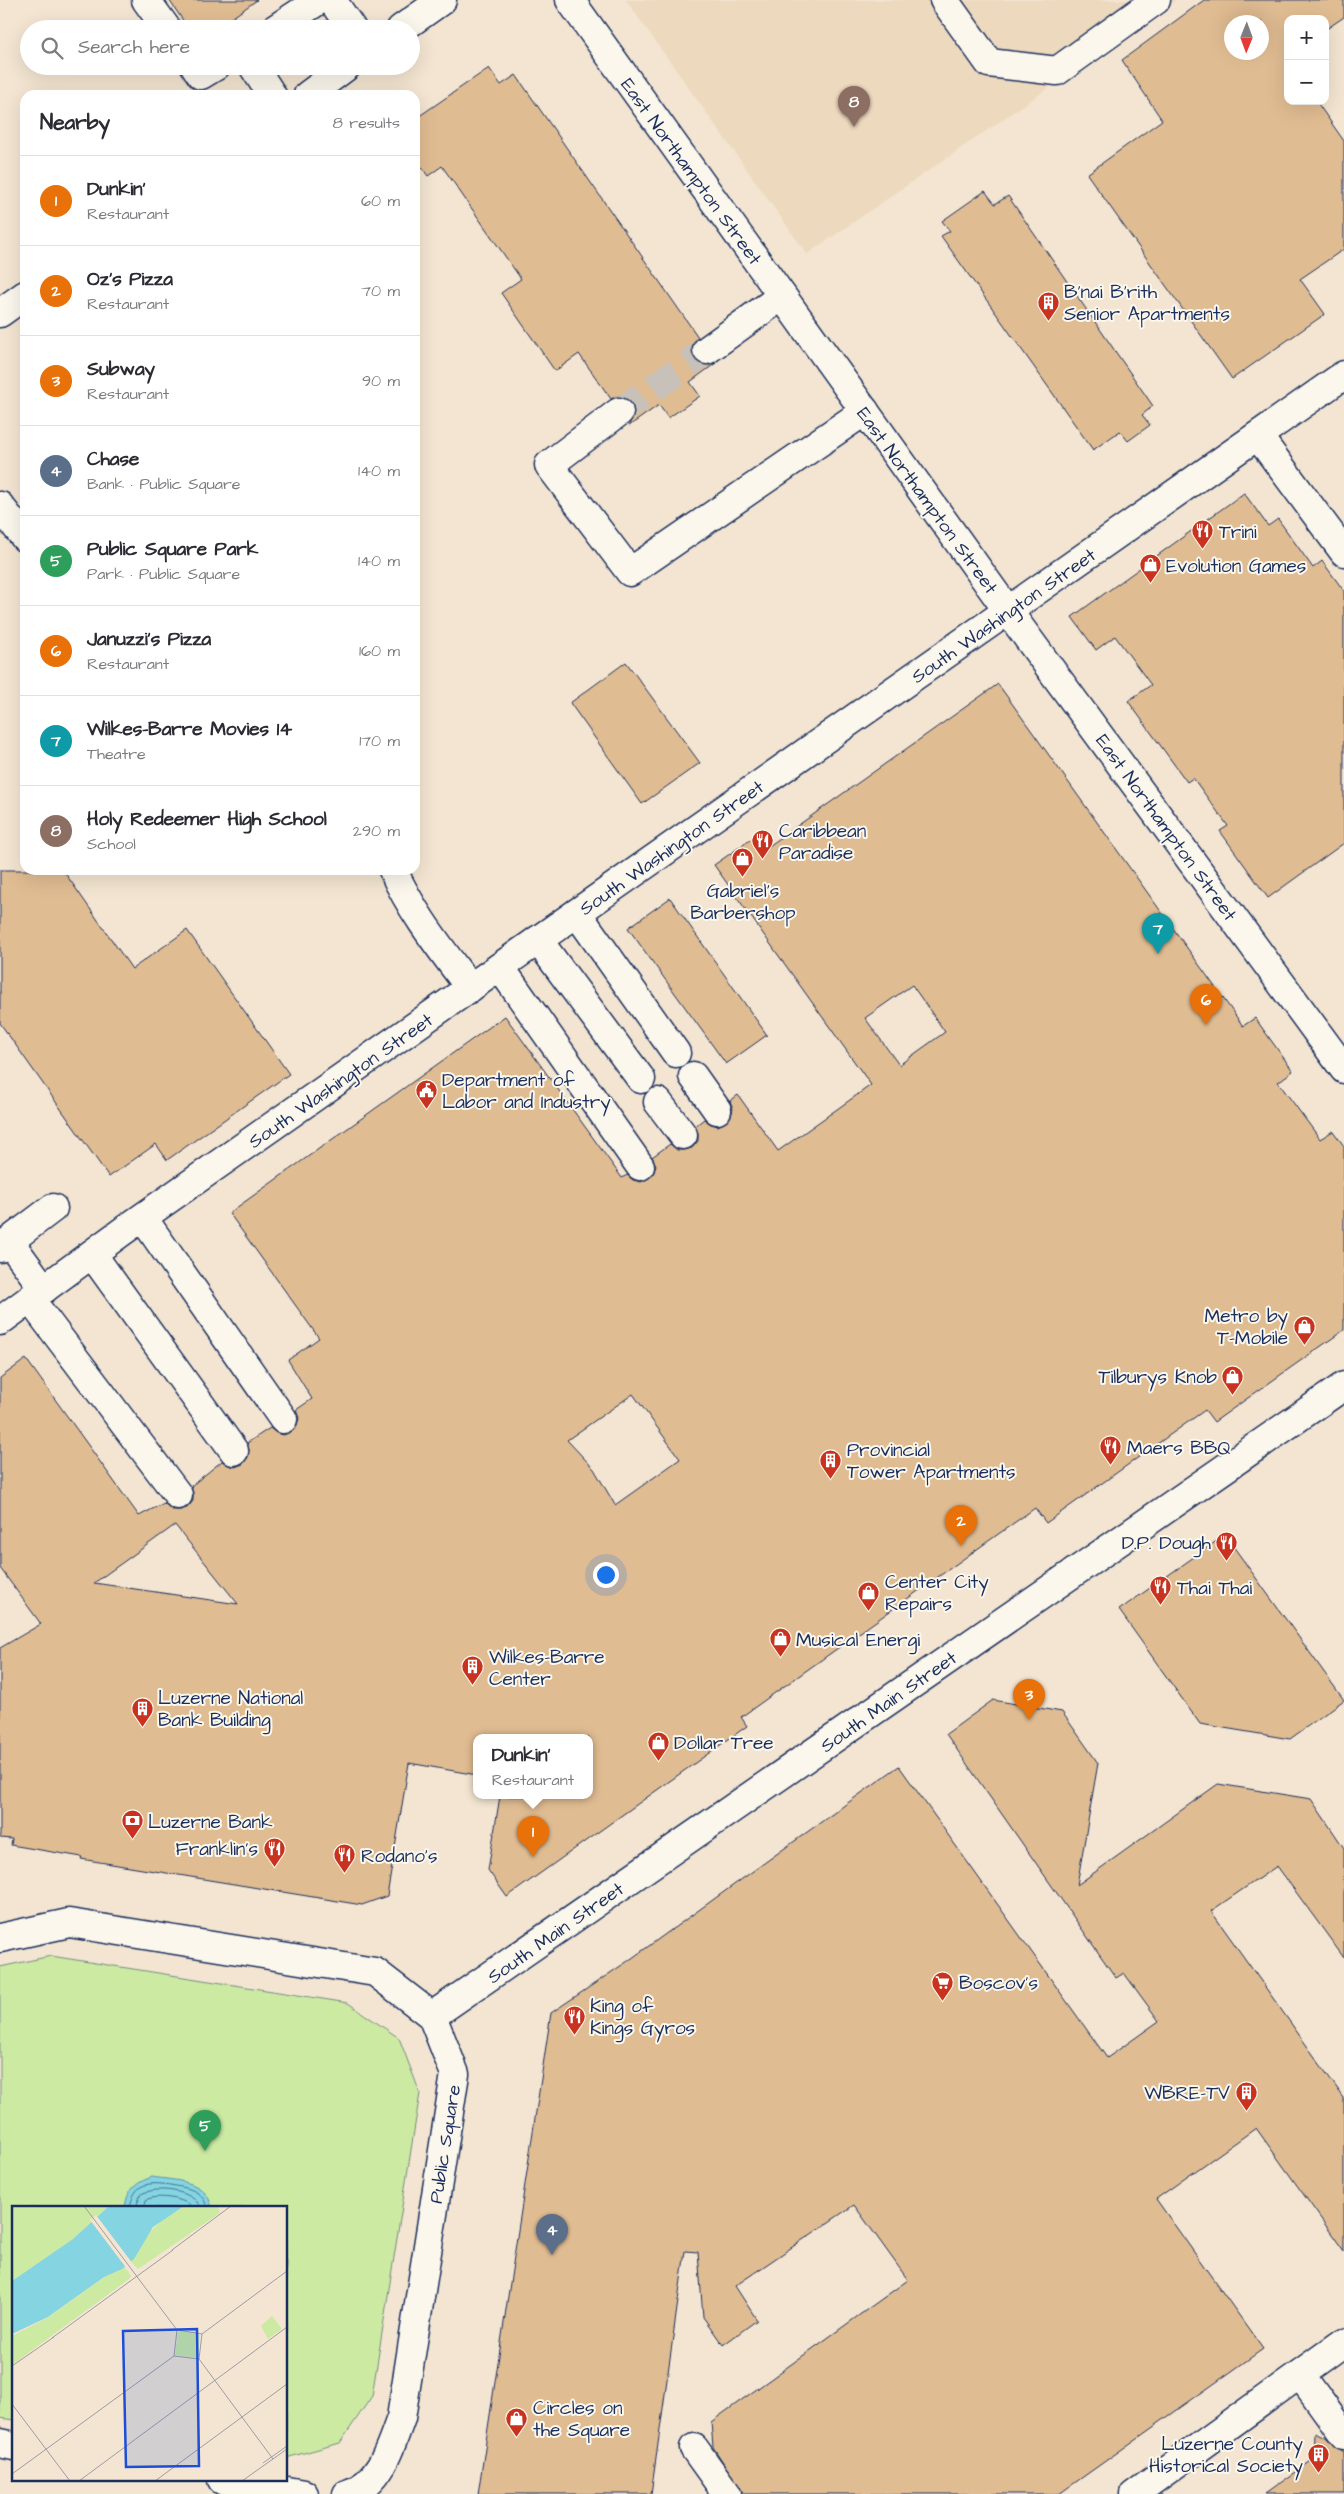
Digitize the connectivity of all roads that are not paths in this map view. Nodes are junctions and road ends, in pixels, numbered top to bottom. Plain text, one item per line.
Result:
1 (146, 0) edge
2 (570, 0) edge
3 (944, 0) edge
4 (1156, 0) edge
5 (317, 1) edge
6 (161, 20) edge
7 (288, 20) edge
8 (341, 20) edge
9 (259, 75) edge
10 (335, 75) edge
11 (269, 90) edge
12 (315, 90) edge
13 (782, 296) junction
14 (20, 299) edge
15 (0, 313) edge
16 (707, 350) tunnel mouth
17 (1344, 375) edge
18 (865, 411) junction
19 (619, 412) tunnel mouth
20 (1258, 436) junction
21 (0, 506) edge
22 (20, 532) edge
23 (1344, 552) edge
24 (1008, 611) junction
25 (395, 875) edge
26 (577, 913) junction
27 (538, 940) junction
28 (500, 967) junction
29 (470, 988) junction
30 (676, 1053) dead end
31 (1344, 1070) edge
32 (693, 1076) dead end
33 (641, 1079) dead end
34 (658, 1102) dead end
35 (717, 1110) dead end
36 (682, 1135) dead end
37 (640, 1166) dead end
38 (53, 1208) dead end
39 (143, 1218) junction
40 (5, 1244) edge
41 (92, 1254) junction
42 (37, 1294) junction
43 (0, 1321) edge
44 (1344, 1386) edge
45 (283, 1419) dead end
46 (234, 1451) dead end
47 (178, 1495) dead end
48 (0, 1938) edge
49 (432, 2016) junction
50 (1344, 2342) edge
51 (1300, 2374) junction
52 (1344, 2435) edge
53 (694, 2448) dead end
54 (234, 2482) edge
55 (357, 2493) edge
56 (304, 2494) edge
57 (727, 2494) edge
58 (1134, 2494) edge

1 - 6 street
2 - 13 street, East Northampton Street
3 - 4 street
5 - 7 street
5 - 8 street
9 - 11 street
10 - 12 street
13 - 16 street
13 - 18 street, East Northampton Street
14 - 15 street
17 - 20 street, South Washington Street
18 - 19 street
18 - 24 street, East Northampton Street
20 - 23 street
20 - 24 street, South Washington Street
21 - 22 street
24 - 26 street, South Washington Street
24 - 31 street, East Northampton Street
25 - 29 street
26 - 27 street, South Washington Street
26 - 30 street
27 - 28 street, South Washington Street
27 - 33 street
28 - 29 street, South Washington Street
28 - 37 street
29 - 39 street, South Washington Street
32 - 35 street
34 - 36 street
38 - 40 street
39 - 41 street, South Washington Street
39 - 45 street
40 - 42 street
41 - 42 street, South Washington Street
41 - 46 street
42 - 43 street, South Washington Street
42 - 47 street
44 - 49 street, South Main Street
48 - 49 street
49 - 55 street, Public Square
50 - 51 street
51 - 52 street
51 - 58 street
53 - 57 street
54 - 56 street

